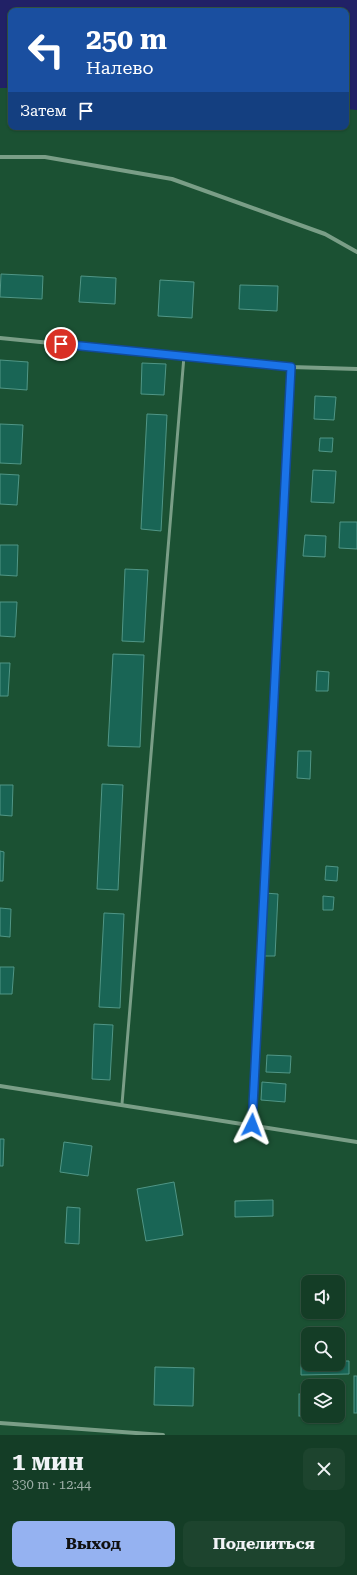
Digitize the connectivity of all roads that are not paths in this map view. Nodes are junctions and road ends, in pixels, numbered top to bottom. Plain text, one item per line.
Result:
1 (0, 157) edge
2 (357, 252) edge
3 (0, 338) edge
4 (184, 356) junction
5 (291, 367) junction
6 (357, 369) edge
7 (0, 1086) edge
8 (122, 1104) junction
9 (252, 1125) junction
10 (357, 1142) edge
11 (0, 1423) edge
12 (163, 1435) edge

1 - 2 street
3 - 4 street
4 - 5 street
4 - 8 lane
5 - 6 street
5 - 9 lane
7 - 8 street
8 - 9 street
9 - 10 street
11 - 12 street

